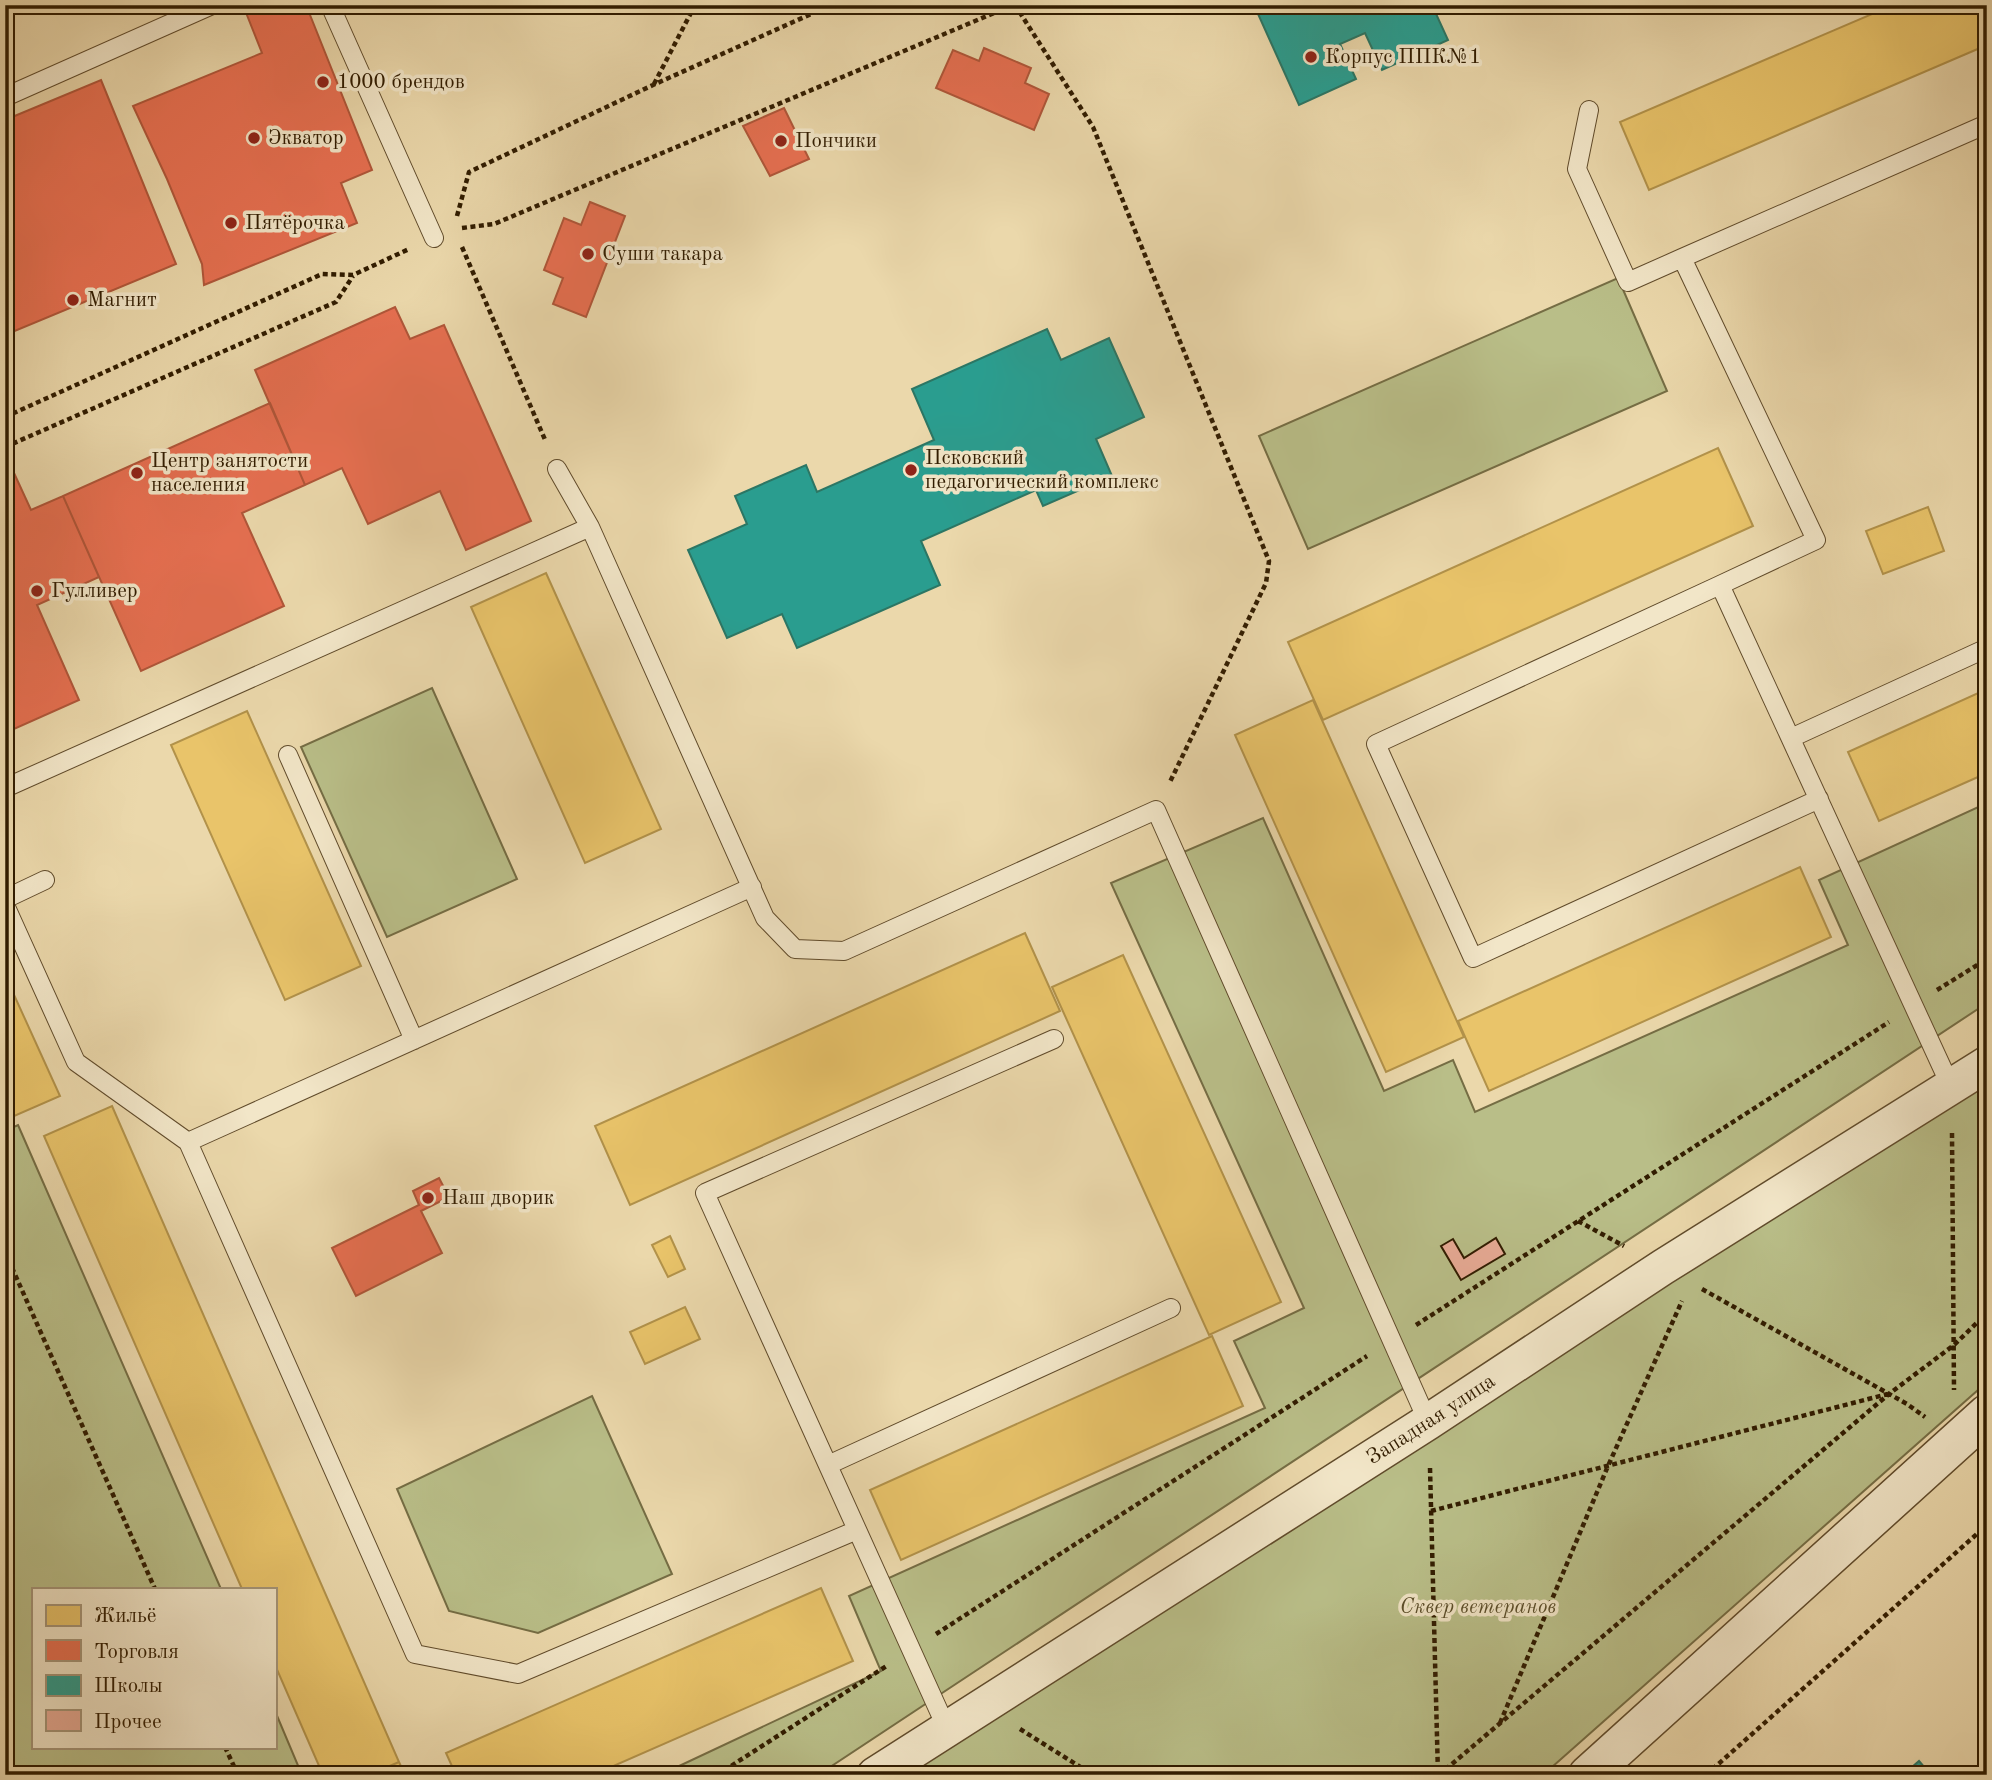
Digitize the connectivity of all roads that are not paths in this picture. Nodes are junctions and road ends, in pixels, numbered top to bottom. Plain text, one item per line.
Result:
1 (212, 5) edge
2 (330, 5) edge
3 (5, 97) edge
4 (1589, 110) dead end
5 (1987, 124) edge
6 (434, 238) road end
7 (1682, 258) junction
8 (557, 469) dead end
9 (590, 527) junction
10 (1720, 585) junction
11 (1987, 648) edge
12 (1791, 738) junction
13 (288, 755) dead end
14 (5, 788) edge
15 (1819, 799) junction
16 (45, 880) dead end
17 (752, 887) junction
18 (5, 899) edge
19 (5, 905) edge
20 (1054, 1039) dead end
21 (414, 1040) junction
22 (1987, 1064) edge
23 (1951, 1087) junction
24 (188, 1142) junction
25 (1171, 1308) dead end
26 (1987, 1413) edge
27 (1429, 1422) junction
28 (828, 1465) junction
29 (857, 1530) junction
30 (947, 1729) junction
31 (875, 1775) edge
32 (1588, 1775) edge

1 - 3 lane
2 - 6 lane
4 - 7 lane
5 - 7 lane
7 - 10 lane
8 - 9 lane
9 - 14 lane
9 - 17 lane
10 - 12 lane
10 - 15 lane
11 - 12 lane
12 - 15 lane
13 - 21 lane
15 - 23 lane
16 - 18 lane
17 - 21 lane
17 - 27 lane
19 - 24 lane
20 - 28 lane
21 - 24 lane
22 - 23 street, Западная улица
23 - 27 street, Западная улица
24 - 29 lane
25 - 28 lane
26 - 32 street
27 - 30 street, Западная улица
28 - 29 lane
29 - 30 lane
30 - 31 street, Западная улица

